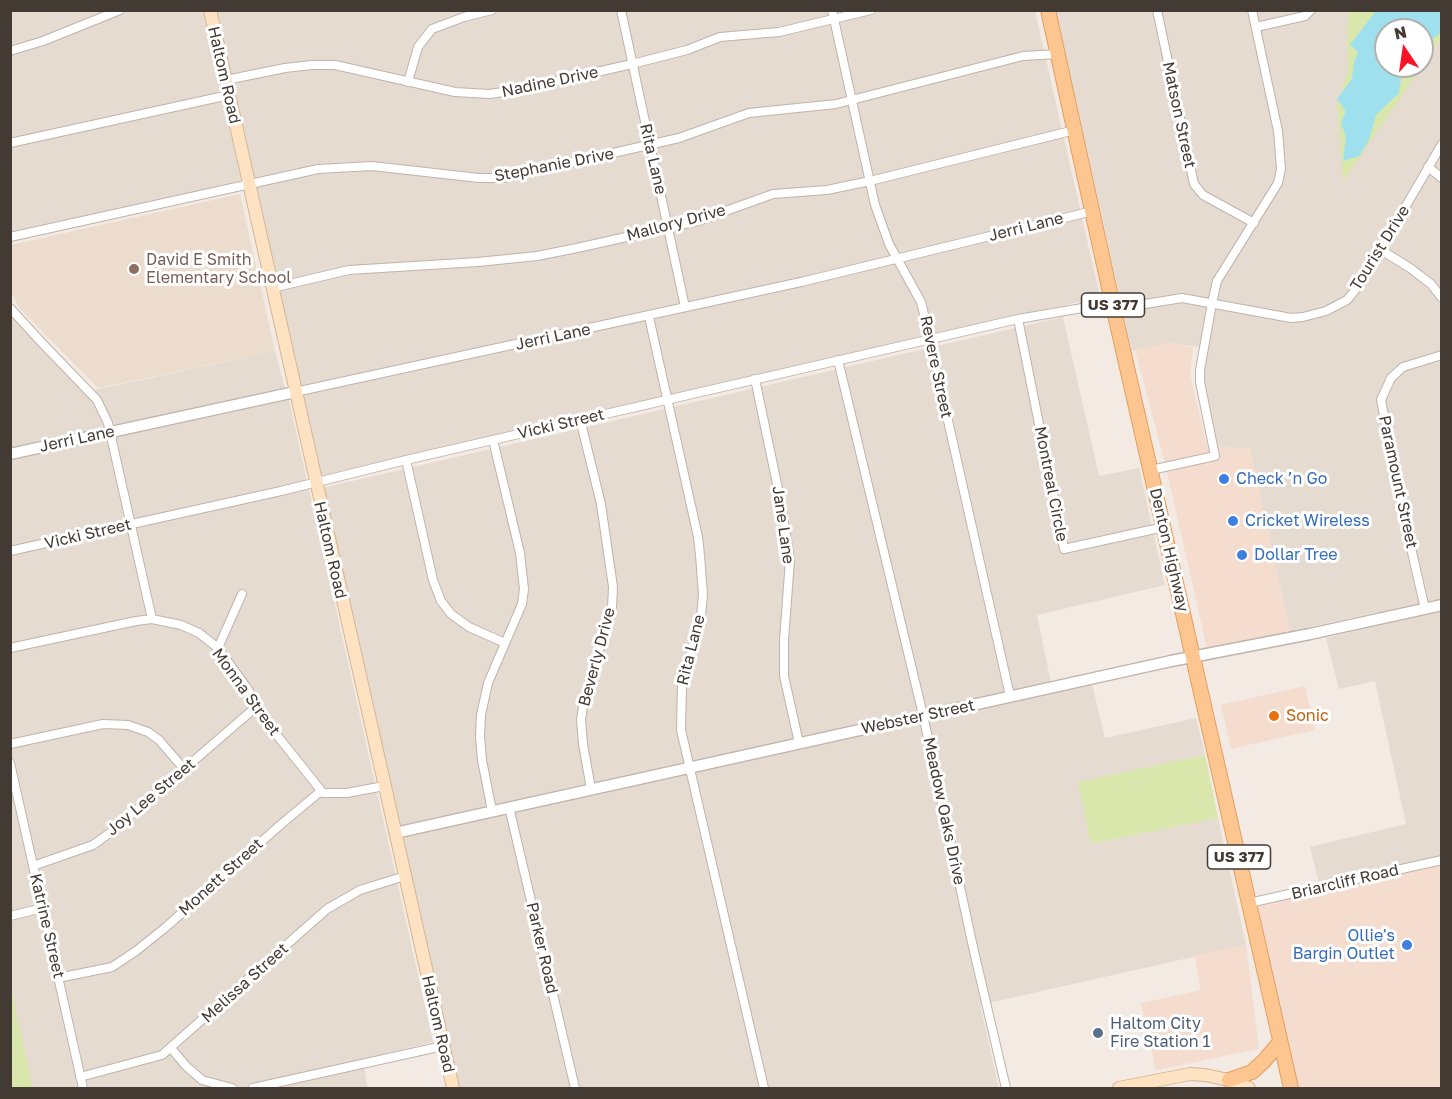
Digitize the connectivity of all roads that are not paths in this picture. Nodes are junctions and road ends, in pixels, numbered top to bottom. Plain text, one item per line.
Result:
1 (120, 10) edge
2 (210, 10) edge
3 (492, 10) edge
4 (621, 10) edge
5 (871, 10) edge
6 (1048, 10) edge
7 (1156, 10) edge
8 (1311, 10) edge
9 (1254, 11) edge
10 (833, 15) edge
11 (1256, 27) junction
12 (10, 51) edge
13 (1058, 54) junction
14 (632, 64) junction
15 (226, 80) junction
16 (408, 82) junction
17 (229, 95) junction
18 (851, 100) junction
19 (1075, 130) junction
20 (10, 143) edge
21 (1442, 144) edge
22 (650, 145) junction
23 (1428, 167) junction
24 (1442, 178) edge
25 (870, 181) junction
26 (249, 183) junction
27 (1093, 211) junction
28 (1254, 223) junction
29 (669, 226) junction
30 (10, 237) edge
31 (1381, 250) junction
32 (897, 260) junction
33 (272, 288) junction
34 (1442, 298) edge
35 (1212, 303) junction
36 (1113, 306) junction
37 (685, 307) junction
38 (10, 308) edge
39 (649, 317) junction
40 (1018, 319) junction
41 (930, 340) junction
42 (1442, 355) edge
43 (838, 360) junction
44 (755, 379) junction
45 (295, 392) junction
46 (667, 400) junction
47 (580, 419) junction
48 (110, 432) junction
49 (493, 440) junction
50 (10, 454) edge
51 (406, 460) junction
52 (1151, 470) junction
53 (315, 483) junction
54 (130, 524) junction
55 (1164, 527) junction
56 (10, 551) edge
57 (242, 594) dead end
58 (1442, 605) edge
59 (1425, 609) junction
60 (152, 619) junction
61 (505, 643) junction
62 (10, 648) edge
63 (218, 648) junction
64 (1194, 657) junction
65 (1010, 696) junction
66 (256, 707) junction
67 (923, 716) junction
68 (799, 743) junction
69 (10, 744) edge
70 (10, 762) edge
71 (690, 767) junction
72 (184, 769) junction
73 (384, 786) junction
74 (591, 789) junction
75 (321, 791) junction
76 (509, 807) junction
77 (492, 811) junction
78 (394, 833) junction
79 (1442, 860) edge
80 (33, 866) junction
81 (405, 876) junction
82 (1249, 903) junction
83 (43, 908) junction
84 (10, 916) edge
85 (58, 978) junction
86 (1280, 1042) junction
87 (443, 1046) junction
88 (171, 1048) junction
89 (80, 1077) junction
90 (1229, 1080) junction
91 (1144, 1086) edge
92 (83, 1089) edge
93 (232, 1089) edge
94 (253, 1089) edge
95 (453, 1089) edge
96 (575, 1089) edge
97 (764, 1089) edge
98 (1006, 1089) edge
99 (1119, 1089) edge
100 (1249, 1089) edge
101 (1291, 1089) edge

1 - 12 street
2 - 15 main road, Haltom Road
3 - 16 street
4 - 14 street, Rita Lane
5 - 10 street, Nadine Drive
6 - 13 main road, Denton Highway / US 377
7 - 28 street, Matson Street
8 - 11 street
9 - 11 street
10 - 14 street, Nadine Drive
10 - 18 street, Revere Street
11 - 28 street
13 - 18 street, Stephanie Drive
13 - 19 main road, Denton Highway / US 377
14 - 16 street, Nadine Drive
14 - 22 street, Rita Lane
15 - 16 street, Nadine Drive
15 - 17 main road, Haltom Road
17 - 20 street
17 - 26 main road, Haltom Road
18 - 22 street, Stephanie Drive
18 - 25 street, Revere Street
19 - 25 street, Mallory Drive
19 - 27 main road, Denton Highway / US 377
21 - 23 street, Tourist Drive
22 - 26 street, Stephanie Drive
22 - 29 street, Rita Lane
23 - 24 street
23 - 31 street, Tourist Drive
25 - 29 street, Mallory Drive
25 - 32 street, Revere Street
26 - 30 street, Stephanie Drive
26 - 33 main road, Haltom Road
27 - 32 street, Jerri Lane
27 - 36 main road, Denton Highway / US 377
28 - 35 street
29 - 33 street, Mallory Drive
29 - 37 street, Rita Lane
31 - 34 street
31 - 35 street, Tourist Drive
32 - 37 street, Jerri Lane
32 - 41 street, Revere Street
33 - 45 main road, Haltom Road
35 - 36 street, Tourist Drive
35 - 52 street
36 - 40 street, Vicki Street
36 - 52 main road, Denton Highway / US 377
37 - 39 street, Jerri Lane
38 - 48 street
39 - 45 street, Jerri Lane
39 - 46 street, Rita Lane
40 - 41 street, Vicki Street
40 - 55 street, Montreal Circle
41 - 43 street, Vicki Street
41 - 65 street, Revere Street
42 - 59 street, Paramount Street
43 - 44 street, Vicki Street
43 - 67 street, Meadow Oaks Drive
44 - 46 street, Vicki Street
44 - 68 street, Jane Lane
45 - 48 street, Jerri Lane
45 - 53 main road, Haltom Road
46 - 47 street, Vicki Street
46 - 71 street, Rita Lane
47 - 49 street, Vicki Street
47 - 74 street, Beverly Drive
48 - 50 street, Jerri Lane
48 - 54 street
49 - 51 street, Vicki Street
49 - 61 street
51 - 53 street, Vicki Street
51 - 61 street
52 - 55 main road, Denton Highway / US 377
53 - 54 street, Vicki Street
53 - 73 main road, Haltom Road
54 - 56 street, Vicki Street
54 - 60 street
55 - 64 main road, Denton Highway / US 377
57 - 63 street
58 - 59 street, Webster Street
59 - 64 street, Webster Street
60 - 62 street, Monna Street
60 - 63 street, Monna Street
61 - 77 street
63 - 66 street, Monna Street
64 - 65 street, Webster Street
64 - 82 main road, Denton Highway / US 377
65 - 67 street, Webster Street
66 - 72 street, Joy Lee Street
66 - 75 street, Monna Street
67 - 68 street, Webster Street
67 - 98 street, Meadow Oaks Drive
68 - 71 street, Webster Street
69 - 72 street
70 - 80 street, Katrine Street
71 - 74 street, Webster Street
71 - 97 street, Rita Lane
72 - 80 street, Joy Lee Street
73 - 75 street
73 - 78 main road, Haltom Road
74 - 76 street, Webster Street
75 - 85 street, Monett Street
76 - 77 street, Webster Street
76 - 96 street, Parker Road
77 - 78 street, Webster Street
78 - 81 main road, Haltom Road
79 - 82 street, Briarcliff Road
80 - 83 street, Katrine Street
81 - 87 main road, Haltom Road
81 - 88 street, Melissa Street
82 - 86 main road, Denton Highway / US 377
83 - 84 street
83 - 85 street, Katrine Street
85 - 89 street, Katrine Street
86 - 90 main road
86 - 101 main road, Denton Highway / US 377
87 - 94 street
87 - 95 main road, Haltom Road
88 - 89 street, Melissa Street
88 - 93 street
89 - 92 street, Katrine Street
90 - 91 main road
90 - 100 main road
91 - 99 main road

